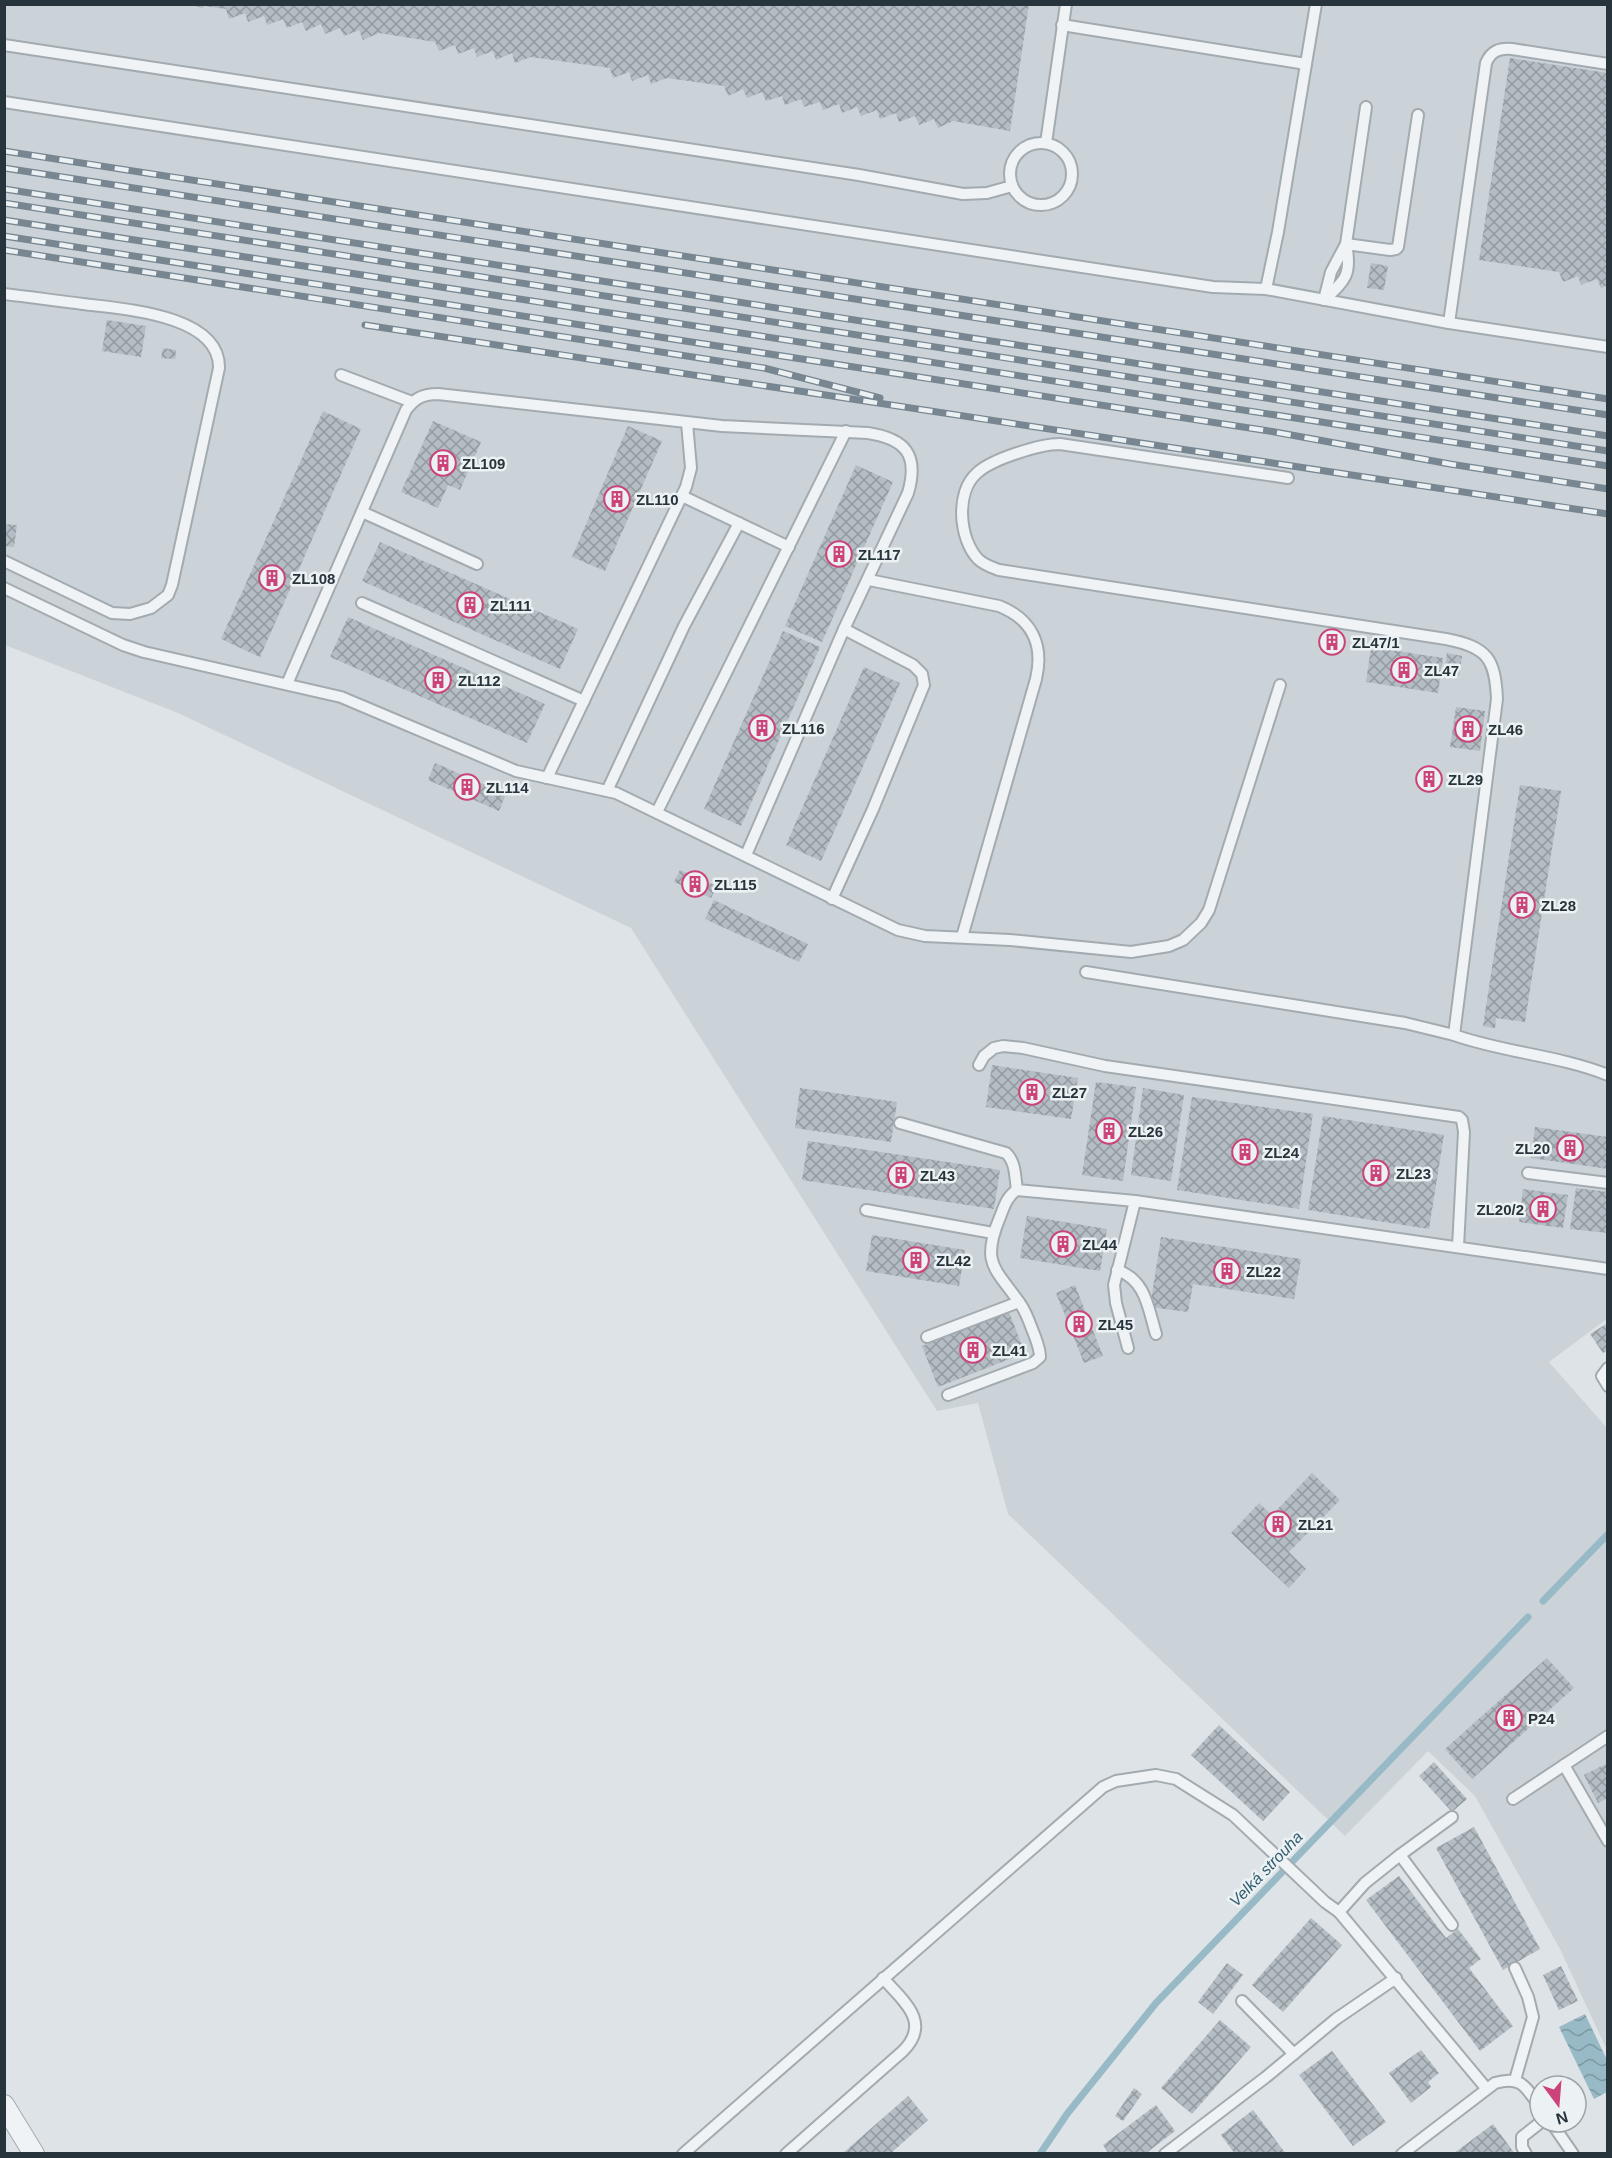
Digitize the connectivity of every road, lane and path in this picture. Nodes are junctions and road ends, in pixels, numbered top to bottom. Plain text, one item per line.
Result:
1 (1066, 4) edge
2 (1316, 4) edge
3 (1062, 25) junction
4 (4, 45) edge
5 (1306, 64) junction
6 (1608, 64) edge
7 (4, 102) edge
8 (1366, 107) dead end
9 (1418, 115) dead end
10 (1046, 143) junction
11 (1012, 186) junction
12 (1346, 244) junction
13 (1266, 289) junction
14 (4, 294) edge
15 (1324, 300) junction
16 (1449, 323) junction
17 (1608, 348) edge
18 (341, 375) dead end
19 (412, 402) junction
20 (687, 423) junction
21 (846, 431) junction
22 (1288, 478) dead end
23 (682, 496) junction
24 (362, 512) junction
25 (739, 523) junction
26 (789, 547) junction
27 (4, 561) edge
28 (477, 564) dead end
29 (869, 580) junction
30 (4, 588) edge
31 (362, 603) dead end
32 (844, 629) junction
33 (287, 684) junction
34 (1280, 685) dead end
35 (584, 701) junction
36 (547, 778) junction
37 (607, 790) junction
38 (657, 812) junction
39 (746, 855) junction
40 (832, 899) junction
41 (962, 937) junction
42 (1086, 972) dead end
43 (1454, 1035) junction
44 (979, 1065) dead end
45 (1608, 1075) edge
46 (900, 1123) dead end
47 (1528, 1173) dead end
48 (1608, 1184) edge
49 (1017, 1190) junction
50 (1135, 1201) junction
51 (866, 1210) dead end
52 (993, 1233) junction
53 (1458, 1247) junction
54 (1608, 1269) edge
55 (1117, 1270) junction
56 (1019, 1302) junction
57 (1156, 1334) dead end
58 (927, 1337) dead end
59 (1128, 1348) dead end
60 (1608, 1368) edge
61 (1608, 1386) edge
62 (948, 1395) dead end
63 (1608, 1736) edge
64 (1564, 1765) junction
65 (1513, 1799) dead end
66 (1452, 1817) dead end
67 (1608, 1841) edge
68 (1400, 1855) junction
69 (1339, 1912) junction
70 (1452, 1925) dead end
71 (1515, 1968) dead end
72 (883, 1978) junction
73 (1396, 1978) junction
74 (1242, 2001) dead end
75 (1294, 2054) junction
76 (1515, 2080) junction
77 (1486, 2088) junction
78 (1528, 2091) edge
79 (4, 2104) edge
80 (1528, 2132) edge
81 (1559, 2134) edge
82 (34, 2154) edge
83 (682, 2154) edge
84 (786, 2154) edge
85 (1165, 2154) edge
86 (1402, 2154) edge
87 (1527, 2154) edge
88 (1573, 2154) edge

1 - 3 lane
2 - 5 lane
3 - 5 lane
3 - 10 lane
4 - 11 lane
5 - 13 lane
6 - 16 lane
7 - 13 lane
8 - 12 lane
9 - 12 lane
10 - 11 lane
10 - 11 lane
12 - 15 lane
12 - 15 lane
13 - 15 lane
14 - 27 lane
15 - 16 lane
16 - 17 lane
18 - 19 lane
19 - 20 lane
19 - 24 lane
20 - 21 lane
20 - 23 lane
21 - 26 lane
21 - 29 lane
22 - 43 lane
23 - 25 lane
23 - 35 lane
24 - 28 lane
24 - 33 lane
25 - 26 lane
25 - 37 lane
26 - 38 lane
29 - 32 lane
29 - 41 lane
30 - 33 lane
31 - 35 lane
32 - 39 lane
32 - 40 lane
33 - 36 lane
34 - 41 lane
35 - 36 lane
36 - 37 lane
37 - 38 lane
38 - 39 lane
39 - 40 lane
40 - 41 lane
42 - 43 lane
43 - 45 lane
44 - 53 lane
46 - 49 lane
47 - 48 lane
49 - 50 lane
49 - 52 lane
50 - 53 lane
50 - 55 lane
51 - 52 lane
52 - 56 lane
53 - 54 lane
55 - 57 lane
55 - 59 lane
56 - 58 lane
56 - 62 lane
60 - 61 lane
63 - 64 lane
64 - 65 lane
64 - 67 lane
66 - 68 lane
68 - 69 lane
68 - 70 lane
69 - 72 lane
69 - 73 lane
71 - 76 lane
72 - 83 lane
72 - 84 lane
73 - 75 lane
73 - 77 lane
74 - 75 lane
75 - 85 lane
76 - 77 lane
76 - 78 lane
77 - 86 lane
79 - 82 street
80 - 87 lane
81 - 88 lane

